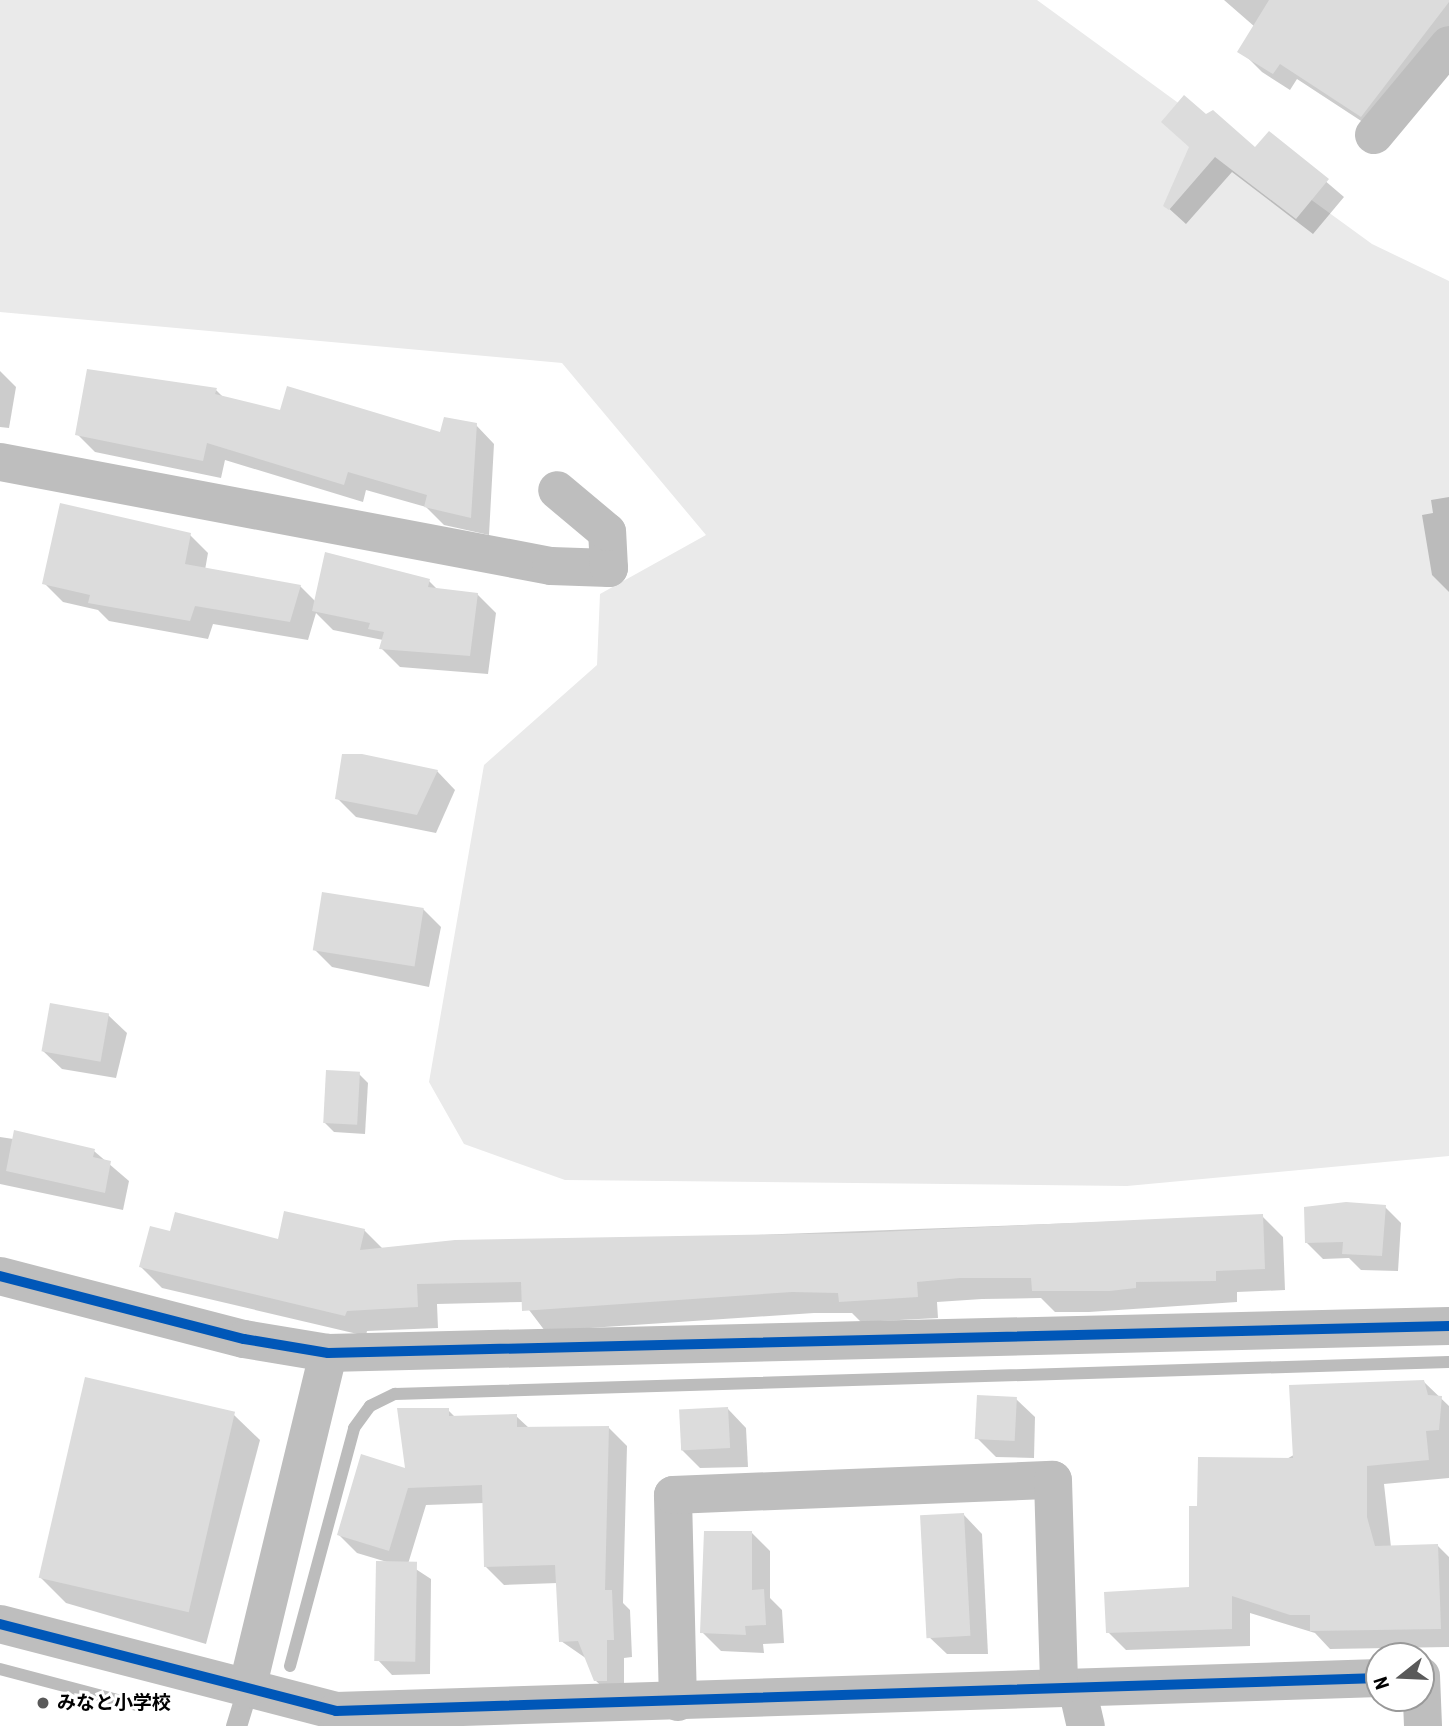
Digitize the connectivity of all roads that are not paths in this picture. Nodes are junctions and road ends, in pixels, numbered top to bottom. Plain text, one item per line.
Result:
1 (1449, 44) edge
2 (1374, 135) dead end
3 (0, 462) edge
4 (557, 490) dead end
5 (0, 1276) edge
6 (1449, 1326) edge
7 (328, 1353) junction
8 (0, 1624) edge
9 (1365, 1678) edge
10 (1068, 1688) junction
11 (247, 1689) junction
12 (678, 1702) junction
13 (626, 1716) edge
14 (236, 1726) edge
15 (1086, 1726) edge

1 - 2 street
3 - 4 street
5 - 7 street
6 - 7 street
7 - 11 street
8 - 11 street
9 - 10 street
10 - 12 street
10 - 12 street
10 - 15 street
11 - 13 street
11 - 14 lane
12 - 13 street

